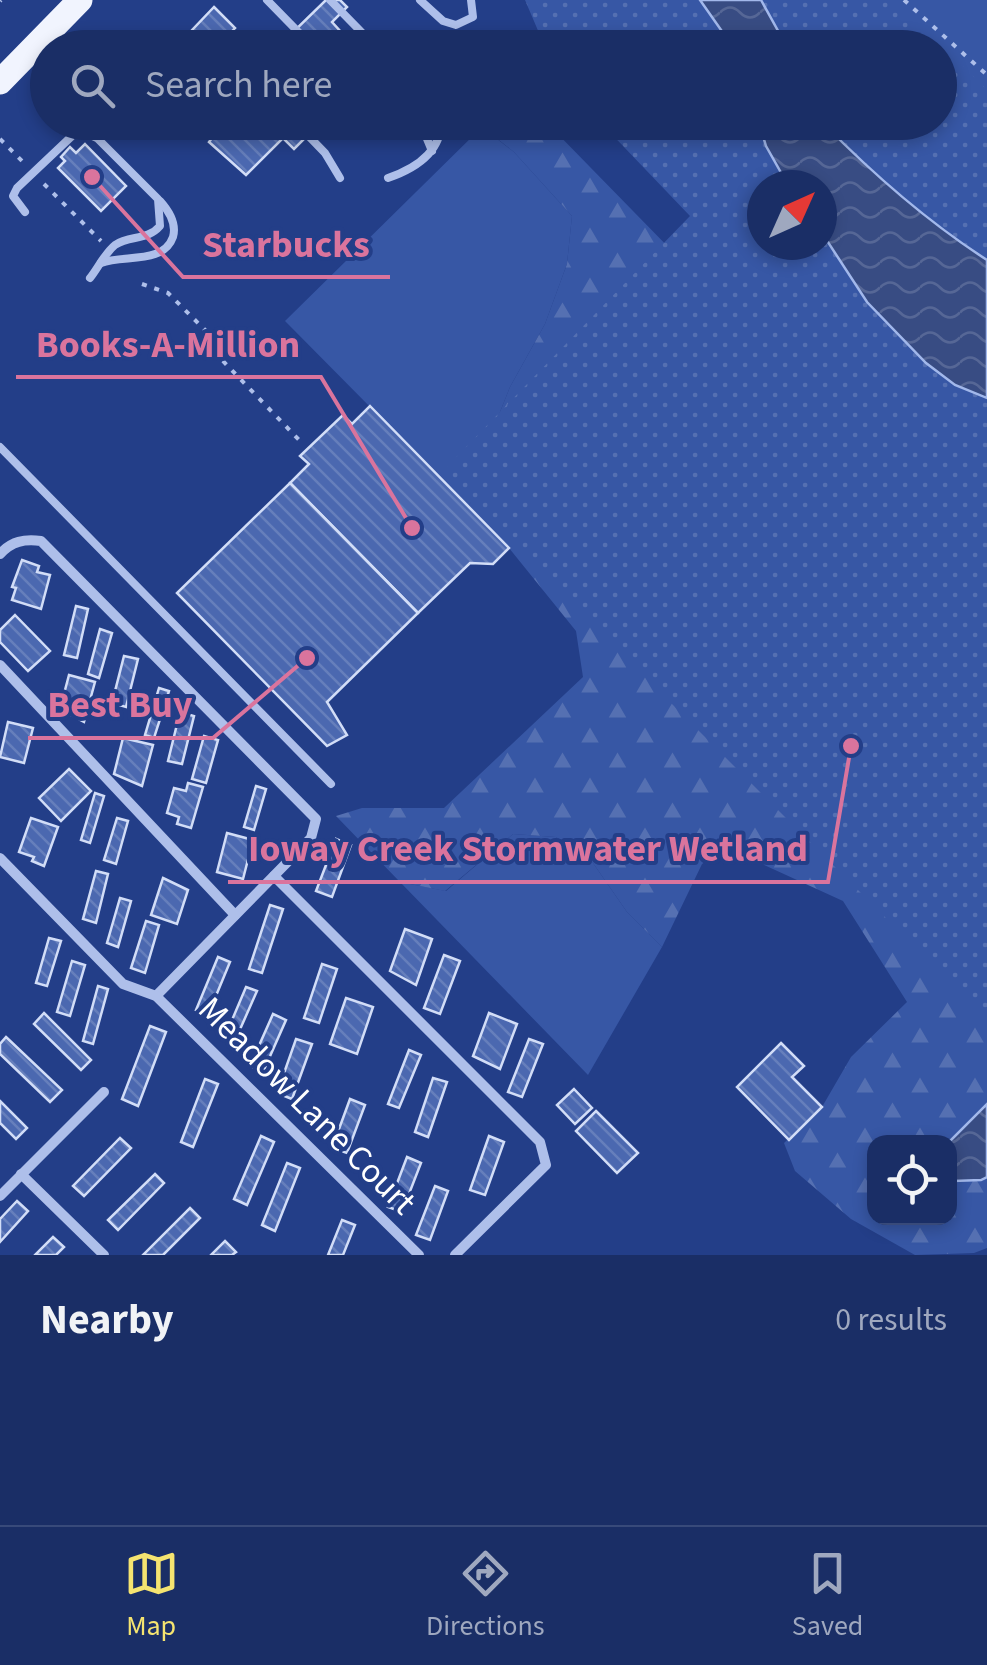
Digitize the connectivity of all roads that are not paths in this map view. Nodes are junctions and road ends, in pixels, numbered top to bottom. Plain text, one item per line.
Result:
1 (80, 0) edge
2 (267, 0) edge
3 (330, 0) edge
4 (420, 0) edge
5 (471, 0) edge
6 (51, 30) edge
7 (296, 30) edge
8 (359, 30) edge
9 (30, 51) edge
10 (0, 82) edge
11 (68, 140) edge
12 (99, 140) edge
13 (312, 140) edge
14 (427, 140) edge
15 (437, 140) edge
16 (432, 152) junction
17 (340, 178) dead end
18 (388, 178) dead end
19 (158, 199) junction
20 (24, 212) dead end
21 (101, 263) junction
22 (90, 278) dead end
23 (0, 447) edge
24 (0, 554) edge
25 (0, 665) edge
26 (331, 784) dead end
27 (0, 858) edge
28 (274, 876) junction
29 (235, 915) junction
30 (156, 996) junction
31 (104, 1092) dead end
32 (22, 1174) junction
33 (0, 1196) edge
34 (104, 1255) edge
35 (419, 1255) edge
36 (455, 1255) edge

1 - 6 main road
2 - 7 lane
3 - 8 lane
4 - 5 lane
9 - 10 main road
11 - 20 lane
12 - 19 lane
13 - 17 lane
14 - 16 lane
15 - 16 lane
16 - 18 lane
19 - 21 lane
19 - 21 lane
21 - 22 lane
23 - 26 lane
24 - 28 street, Meadow Lane Court
25 - 29 street
27 - 30 street, Meadow Lane Court
28 - 29 street, Meadow Lane Court
28 - 36 street
29 - 30 street, Meadow Lane Court
30 - 35 street, Meadow Lane Court
31 - 32 street
32 - 33 street
32 - 34 street

